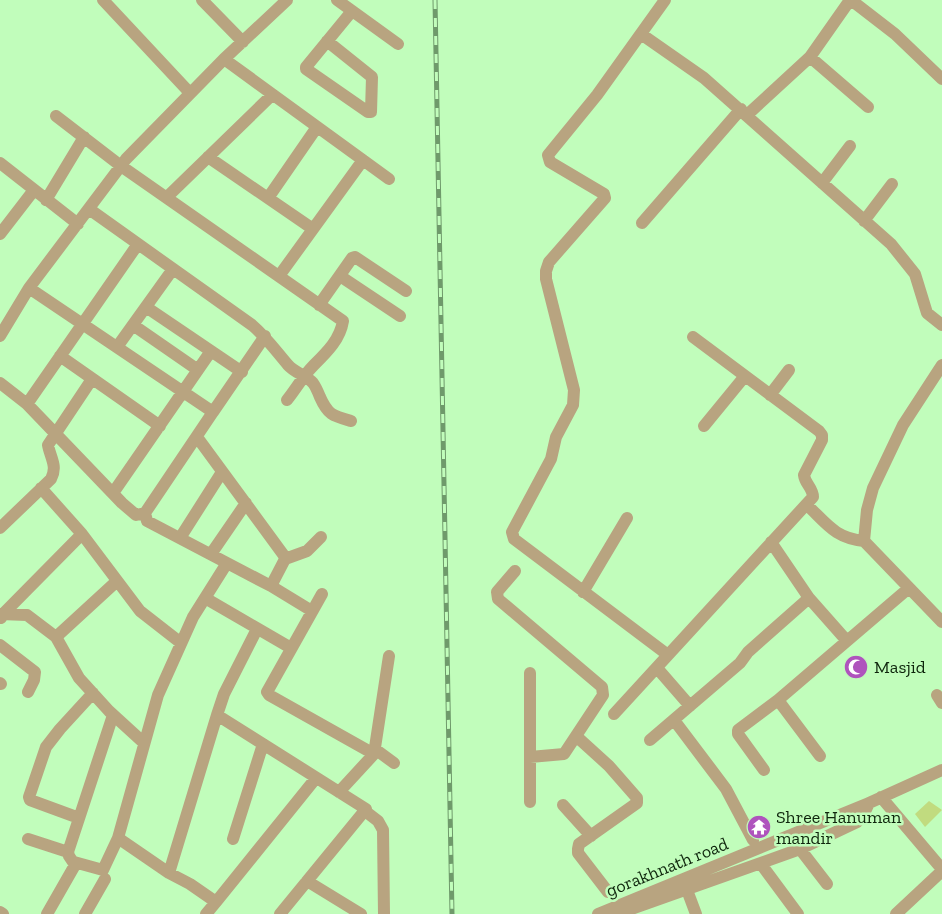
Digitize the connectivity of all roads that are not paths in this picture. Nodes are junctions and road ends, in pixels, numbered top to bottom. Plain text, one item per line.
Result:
1 (103, 0) edge
2 (202, 0) edge
3 (287, 0) edge
4 (337, 0) edge
5 (665, 0) edge
6 (851, 0) edge
7 (352, 11) junction
8 (641, 34) junction
9 (328, 41) junction
10 (243, 42) junction
11 (398, 44) dead end
12 (810, 57) junction
13 (224, 59) junction
14 (942, 79) edge
15 (190, 93) junction
16 (272, 95) junction
17 (868, 107) dead end
18 (744, 112) junction
19 (56, 116) dead end
20 (317, 127) junction
21 (84, 137) junction
22 (850, 146) dead end
23 (208, 157) junction
24 (362, 160) junction
25 (0, 163) edge
26 (121, 166) junction
27 (389, 179) dead end
28 (822, 183) junction
29 (892, 184) dead end
30 (34, 190) junction
31 (166, 197) junction
32 (268, 198) junction
33 (46, 200) junction
34 (89, 209) junction
35 (864, 221) junction
36 (642, 223) dead end
37 (78, 224) junction
38 (313, 229) junction
39 (0, 234) edge
40 (138, 244) junction
41 (173, 269) junction
42 (279, 276) junction
43 (340, 276) junction
44 (29, 288) junction
45 (406, 291) dead end
46 (319, 305) junction
47 (146, 307) junction
48 (400, 316) dead end
49 (82, 324) junction
50 (133, 326) junction
51 (942, 326) edge
52 (0, 336) edge
53 (265, 336) junction
54 (693, 337) dead end
55 (117, 348) junction
56 (211, 351) junction
57 (60, 356) junction
58 (942, 366) edge
59 (198, 370) junction
60 (790, 370) dead end
61 (242, 372) junction
62 (305, 376) junction
63 (744, 376) junction
64 (92, 379) junction
65 (0, 383) edge
66 (183, 392) junction
67 (770, 395) junction
68 (287, 400) dead end
69 (27, 404) junction
70 (213, 412) junction
71 (351, 422) dead end
72 (160, 426) junction
73 (704, 426) dead end
74 (56, 434) junction
75 (197, 437) junction
76 (222, 472) junction
77 (41, 488) junction
78 (113, 493) junction
79 (246, 503) junction
80 (807, 505) junction
81 (145, 513) junction
82 (627, 518) dead end
83 (0, 528) edge
84 (82, 534) junction
85 (320, 537) dead end
86 (180, 538) junction
87 (864, 541) junction
88 (771, 542) junction
89 (211, 554) junction
90 (285, 559) junction
91 (227, 563) junction
92 (515, 571) dead end
93 (117, 581) junction
94 (271, 586) junction
95 (909, 588) junction
96 (583, 592) junction
97 (322, 594) dead end
98 (205, 598) junction
99 (809, 598) junction
100 (312, 611) junction
101 (1, 616) edge
102 (942, 622) edge
103 (258, 628) junction
104 (56, 637) junction
105 (847, 641) junction
106 (181, 644) junction
107 (0, 645) edge
108 (291, 648) junction
109 (389, 656) dead end
110 (668, 656) junction
111 (656, 668) junction
112 (530, 673) dead end
113 (28, 692) dead end
114 (93, 693) junction
115 (778, 700) junction
116 (690, 706) junction
117 (113, 714) junction
118 (614, 714) dead end
119 (218, 715) junction
120 (674, 720) junction
121 (576, 736) junction
122 (650, 740) dead end
123 (144, 743) junction
124 (262, 744) junction
125 (374, 751) junction
126 (820, 756) dead end
127 (530, 757) junction
128 (394, 763) dead end
129 (764, 770) dead end
130 (942, 770) edge
131 (316, 778) junction
132 (339, 792) junction
133 (881, 797) junction
134 (530, 802) dead end
135 (869, 803) junction
136 (563, 805) dead end
137 (364, 812) junction
138 (79, 818) junction
139 (591, 836) junction
140 (118, 838) junction
141 (28, 839) dead end
142 (233, 839) dead end
143 (753, 840) dead end
144 (800, 849) junction
145 (71, 857) junction
146 (761, 864) junction
147 (942, 870) edge
148 (169, 873) junction
149 (106, 879) dead end
150 (308, 881) junction
151 (827, 884) dead end
152 (687, 890) junction
153 (608, 892) dead end
154 (216, 902) junction
155 (0, 912) edge
156 (285, 913) edge
157 (4, 914) edge
158 (47, 914) edge
159 (85, 914) edge
160 (206, 914) edge
161 (360, 914) edge
162 (384, 914) edge
163 (598, 914) edge
164 (618, 914) edge
165 (696, 914) edge
166 (798, 914) edge
167 (896, 914) edge

1 - 15 street
2 - 10 street
3 - 10 street
4 - 7 street
5 - 8 street
6 - 12 street
6 - 14 street
7 - 9 street
7 - 11 street
8 - 18 street
8 - 96 street
9 - 9 street
10 - 13 street
12 - 17 street
12 - 18 street
13 - 15 street
13 - 16 street
15 - 26 street
16 - 20 street
16 - 23 street
18 - 28 street
18 - 36 street
19 - 21 street
20 - 24 street
20 - 32 street
21 - 26 street
21 - 33 street
22 - 28 street
23 - 31 street
23 - 32 street
24 - 27 street
24 - 38 street
25 - 30 street
26 - 31 street
26 - 34 street
28 - 35 street
29 - 35 street
30 - 33 street
30 - 39 street
31 - 42 street
32 - 38 street
33 - 37 street
34 - 37 street
34 - 40 street
35 - 51 street
37 - 44 street
38 - 42 street
40 - 41 street
40 - 49 street
41 - 47 street
41 - 53 street
42 - 46 street
43 - 45 street
43 - 46 street
43 - 48 street
44 - 49 street
44 - 52 street
46 - 62 street
47 - 50 street
47 - 56 street
49 - 55 street
49 - 57 street
50 - 55 street
50 - 59 street
53 - 61 street
53 - 62 street
54 - 63 street
55 - 66 street
56 - 59 street
56 - 61 street
57 - 64 street
57 - 69 street
58 - 87 street
59 - 66 street
60 - 67 street
61 - 70 street
62 - 68 street
62 - 71 street
63 - 67 street
63 - 73 street
64 - 72 street
64 - 74 street
65 - 69 street
66 - 70 street
66 - 72 street
67 - 80 street
69 - 74 street
70 - 75 street
72 - 78 street
74 - 77 street
74 - 78 street
75 - 76 street
75 - 81 street
76 - 79 street
76 - 86 street
77 - 83 street
77 - 84 street
78 - 81 street
79 - 89 street
79 - 90 street
80 - 87 street
80 - 88 street
81 - 86 street
82 - 96 street
84 - 93 street
84 - 101 street
85 - 90 street
86 - 89 street
87 - 95 street
88 - 99 street
88 - 110 street
89 - 91 street
90 - 94 street
91 - 94 street
91 - 98 street
92 - 121 street
93 - 104 street
93 - 106 street
94 - 100 street
95 - 102 street
95 - 105 street
96 - 110 street
97 - 100 street
98 - 103 street
98 - 106 street
99 - 105 street
99 - 116 street
100 - 108 street
101 - 104 street
103 - 108 street
103 - 119 street
104 - 114 street
105 - 115 street
106 - 123 street
107 - 113 street
108 - 125 street
109 - 125 street
110 - 111 street
111 - 116 street
111 - 118 street
112 - 127 street
114 - 117 street
114 - 138 street
115 - 126 street
115 - 129 street
116 - 120 street
117 - 123 street
117 - 138 street
119 - 124 street
119 - 148 street
120 - 122 street
120 - 143 street
121 - 127 street
121 - 139 street
123 - 140 street
124 - 131 street
124 - 142 street
125 - 128 street
125 - 132 street
127 - 134 street
130 - 133 street, gorakhnath road
131 - 132 street
131 - 154 street
132 - 137 street
133 - 135 street, gorakhnath road
133 - 147 street
135 - 144 street
135 - 163 street, gorakhnath road
136 - 139 street
137 - 150 street
137 - 162 street
138 - 145 street
139 - 153 street
140 - 145 street
140 - 148 street
141 - 145 street
144 - 146 street
144 - 151 street
145 - 158 street
146 - 152 street
146 - 166 street
147 - 167 street
148 - 154 street
149 - 159 street
150 - 156 street
150 - 161 street
152 - 164 street
152 - 165 street
154 - 160 street
155 - 157 street

